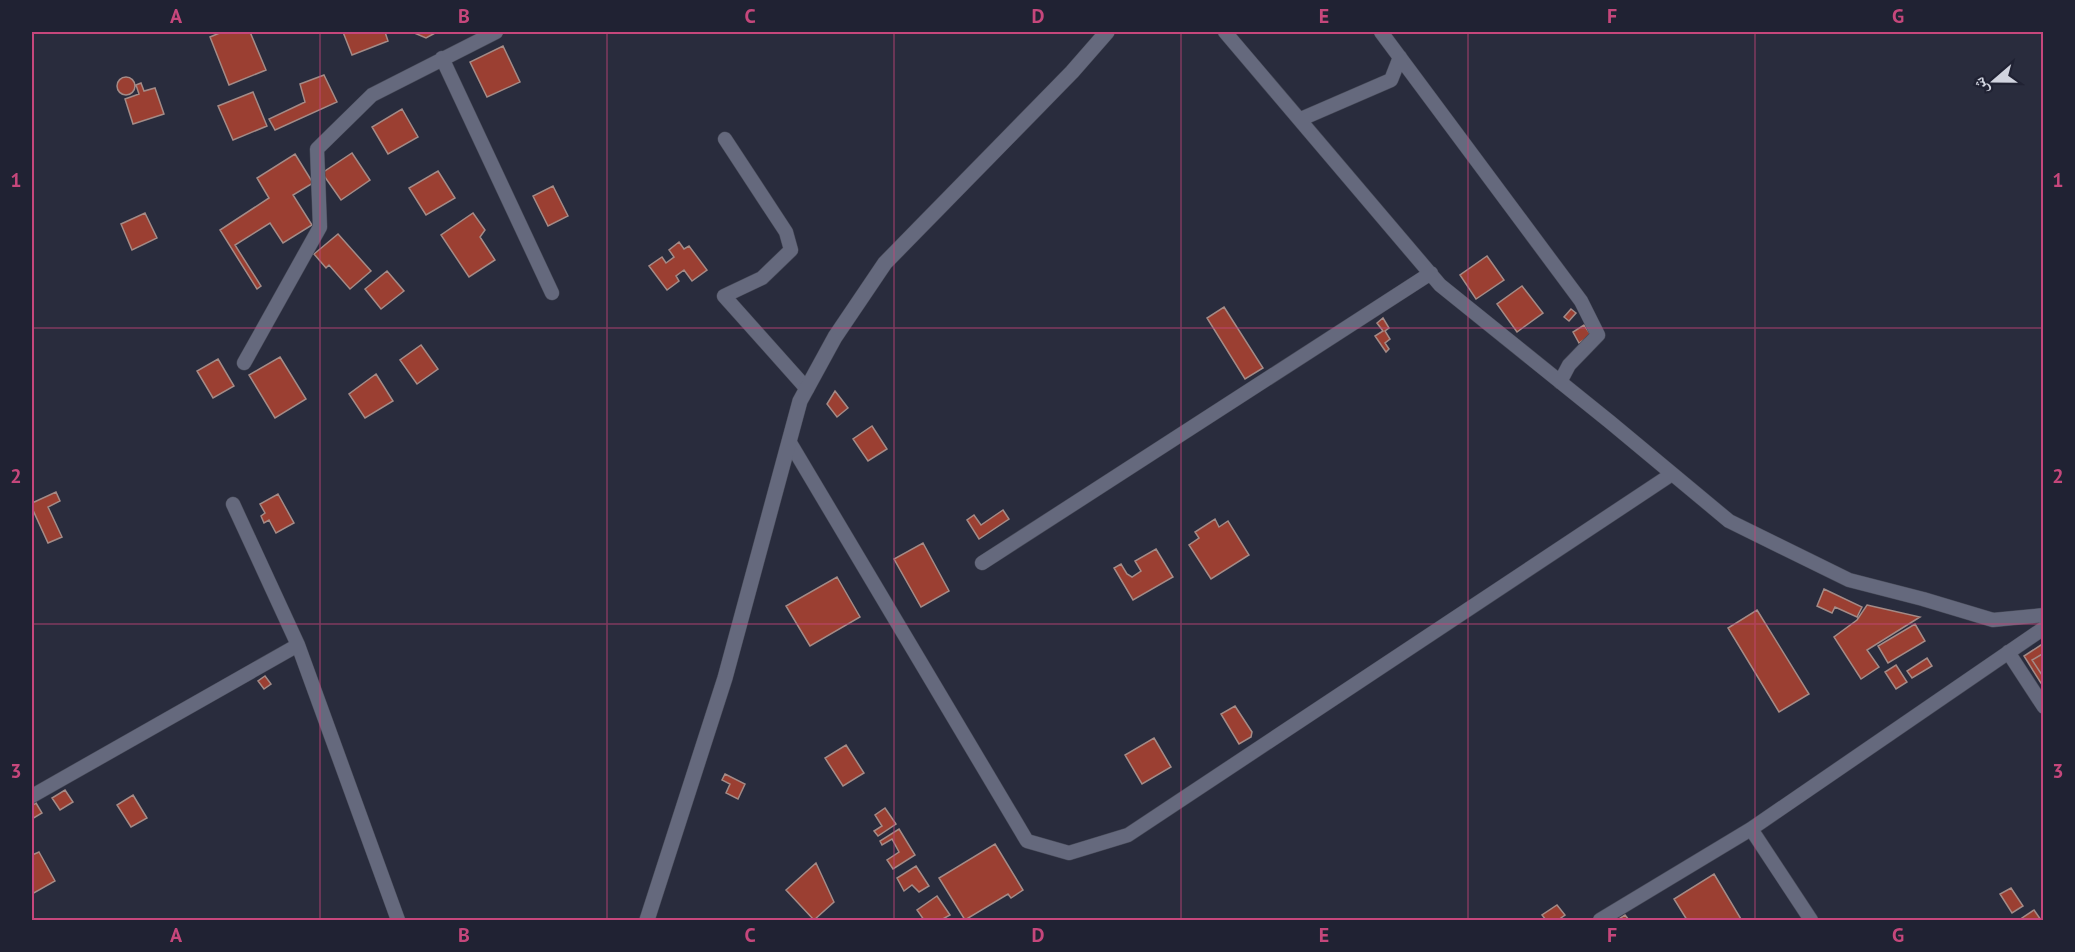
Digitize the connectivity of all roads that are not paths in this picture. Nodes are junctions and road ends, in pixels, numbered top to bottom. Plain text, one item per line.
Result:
1 (496, 32) edge
2 (1107, 32) edge
3 (1225, 32) edge
4 (1381, 32) edge
5 (1400, 57) junction
6 (442, 58) junction
7 (1301, 119) junction
8 (725, 139) dead end
9 (1431, 273) junction
10 (552, 293) dead end
11 (244, 363) dead end
12 (1560, 381) junction
13 (807, 389) junction
14 (789, 441) junction
15 (1672, 474) junction
16 (233, 504) dead end
17 (982, 563) dead end
18 (2043, 615) edge
19 (2043, 628) edge
20 (298, 645) junction
21 (2008, 652) junction
22 (2043, 707) edge
23 (32, 796) edge
24 (1751, 829) junction
25 (398, 921) edge
26 (647, 921) edge
27 (1600, 921) edge
28 (1810, 921) edge

1 - 6 street
2 - 13 street
3 - 7 street
4 - 5 street
5 - 7 street
5 - 12 street
6 - 10 street
6 - 11 street
7 - 9 street
8 - 13 street
9 - 12 street
9 - 17 street
12 - 15 street
13 - 14 street
14 - 15 street
14 - 26 street
15 - 18 street
16 - 20 street
19 - 21 street
20 - 23 street
20 - 25 street
21 - 22 street
21 - 24 street
24 - 27 street
24 - 28 street

